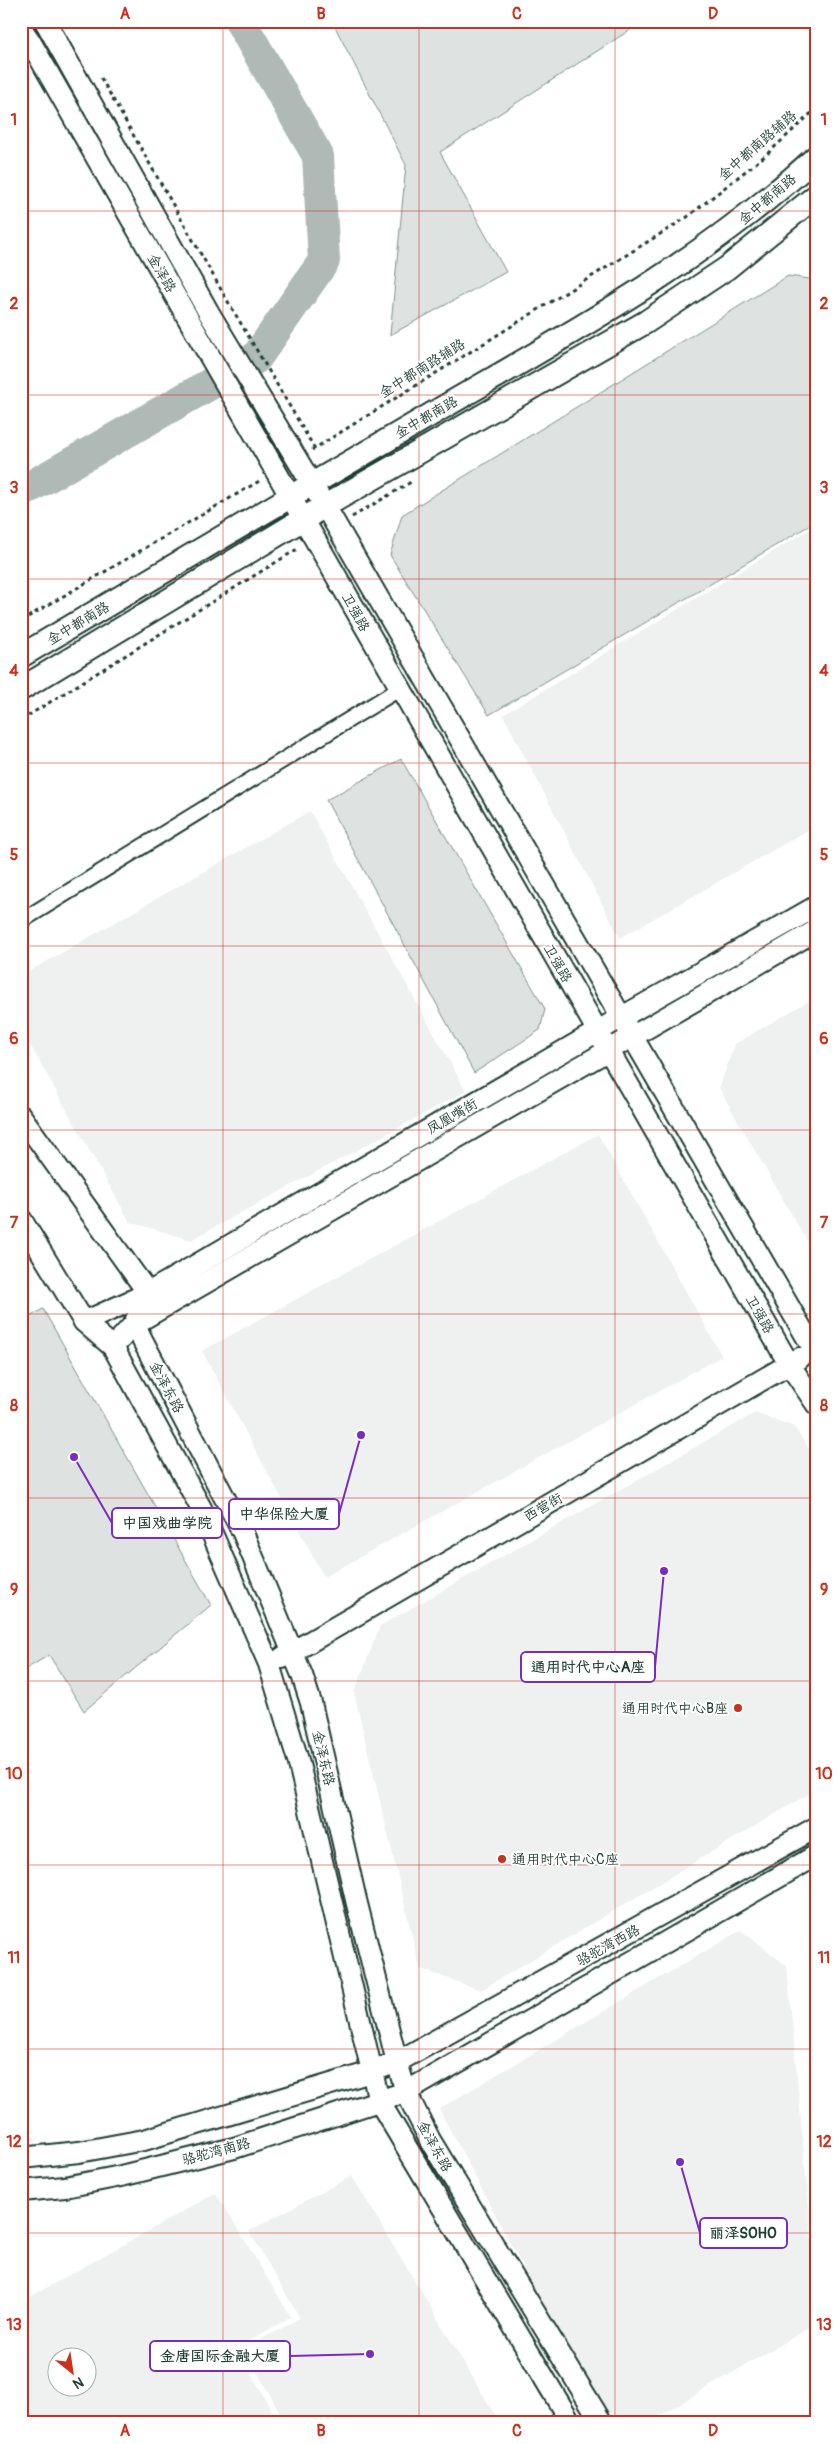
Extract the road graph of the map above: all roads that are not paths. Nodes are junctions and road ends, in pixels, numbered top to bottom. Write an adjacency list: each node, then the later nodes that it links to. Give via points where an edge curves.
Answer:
1 (44, 21): 5 (street, 金泽路, via 210,313)
2 (21, 28): 6 (street, 金泽路)
3 (817, 156): 5 (main road, 金中都南路, via 716,240 645,289)
4 (817, 196): 7 (main road, 金中都南路, via 727,268 646,322)
5 (312, 483): 6 (main road, 金中都南路); 7 (street, 金泽路)
6 (291, 495): 8 (street, 金泽路); 9 (main road, 金中都南路)
7 (325, 506): 8 (main road, 金中都南路); 15 (street, 卫强路)
8 (304, 518): 10 (main road, 金中都南路); 11 (street, 卫强路)
9 (21, 656)
10 (21, 689)
11 (399, 689): 13 (street); 16 (street, 卫强路)
12 (817, 906): 15 (street, 凤凰嘴街)
13 (21, 921)
14 (817, 930): 17 (street, 凤凰嘴街)
15 (622, 1017): 16 (street, 凤凰嘴街); 17 (street, 卫强路)
16 (597, 1031): 18 (street, 卫强路); 21 (street, 凤凰嘴街)
17 (632, 1035): 18 (street, 凤凰嘴街); 25 (street, 卫强路)
18 (608, 1049): 23 (street, 凤凰嘴街); 26 (street, 卫强路)
19 (21, 1116): 21 (street)
20 (21, 1219): 22 (street, 金泽东路)
21 (148, 1293): 22 (street, 凤凰嘴街); 23 (street)
22 (84, 1322): 24 (street, 金泽东路)
23 (134, 1324): 24 (street, 凤凰嘴街); 28 (street, 金泽东路, via 243,1533)
24 (113, 1347): 29 (street, 金泽东路, via 201,1508)
25 (816, 1351): 26 (street, 西营街)
26 (789, 1364): 27 (street, 卫强路); 28 (street, 西营街)
27 (817, 1405)
28 (293, 1652): 29 (street, 西营街); 32 (street, 金泽东路, via 311,1703)
29 (269, 1664): 33 (street, 金泽东路, via 298,1760)
30 (817, 1827): 32 (street, 骆驼湾西路)
31 (817, 1855): 34 (street, 骆驼湾西路)
32 (397, 2062): 33 (street); 34 (street, 金泽东路)
33 (371, 2072): 35 (street, 金泽东路); 36 (street, via 144,2140)
34 (406, 2092): 35 (street, 骆驼湾南路); 39 (street, 金泽东路, via 430,2140)
35 (379, 2101): 37 (street, 骆驼湾南路, via 234,2148 130,2174 64,2187); 38 (street, 金泽东路)
36 (21, 2158)
37 (21, 2191)
38 (571, 2423)
39 (602, 2423)

